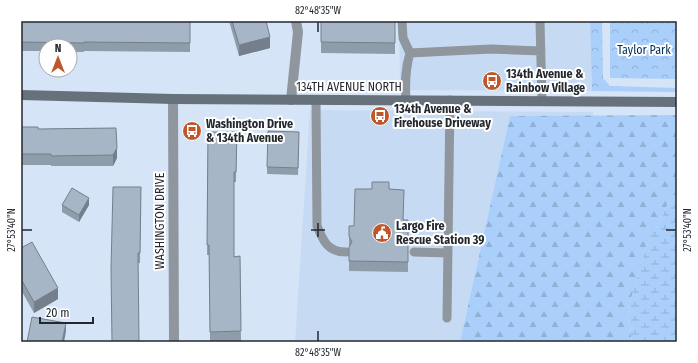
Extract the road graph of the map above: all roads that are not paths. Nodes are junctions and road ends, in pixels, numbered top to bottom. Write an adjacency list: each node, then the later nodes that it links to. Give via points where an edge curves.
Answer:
1 (296, 21): 8 (street, via 298,32)
2 (402, 21): 5 (lane, via 403,38)
3 (540, 21): 4 (lane)
4 (541, 51): 5 (lane, via 491,49); 12 (lane)
5 (410, 53): 10 (lane, via 405,80)
6 (21, 95): 7 (street, 134TH AVENUE NORTH)
7 (173, 99): 8 (street, 134TH AVENUE NORTH); 18 (street, WASHINGTON DRIVE)
8 (292, 100): 9 (street, 134TH AVENUE NORTH)
9 (316, 100): 10 (street, 134TH AVENUE NORTH); 14 (lane, via 317,226 330,248)
10 (406, 100): 11 (street, 134TH AVENUE NORTH)
11 (450, 100): 12 (street, 134TH AVENUE NORTH); 16 (lane)
12 (542, 101): 13 (street, 134TH AVENUE NORTH)
13 (677, 102)
14 (346, 252)
15 (414, 252): 16 (lane)
16 (448, 253): 17 (lane)
17 (447, 318)
18 (174, 342)

